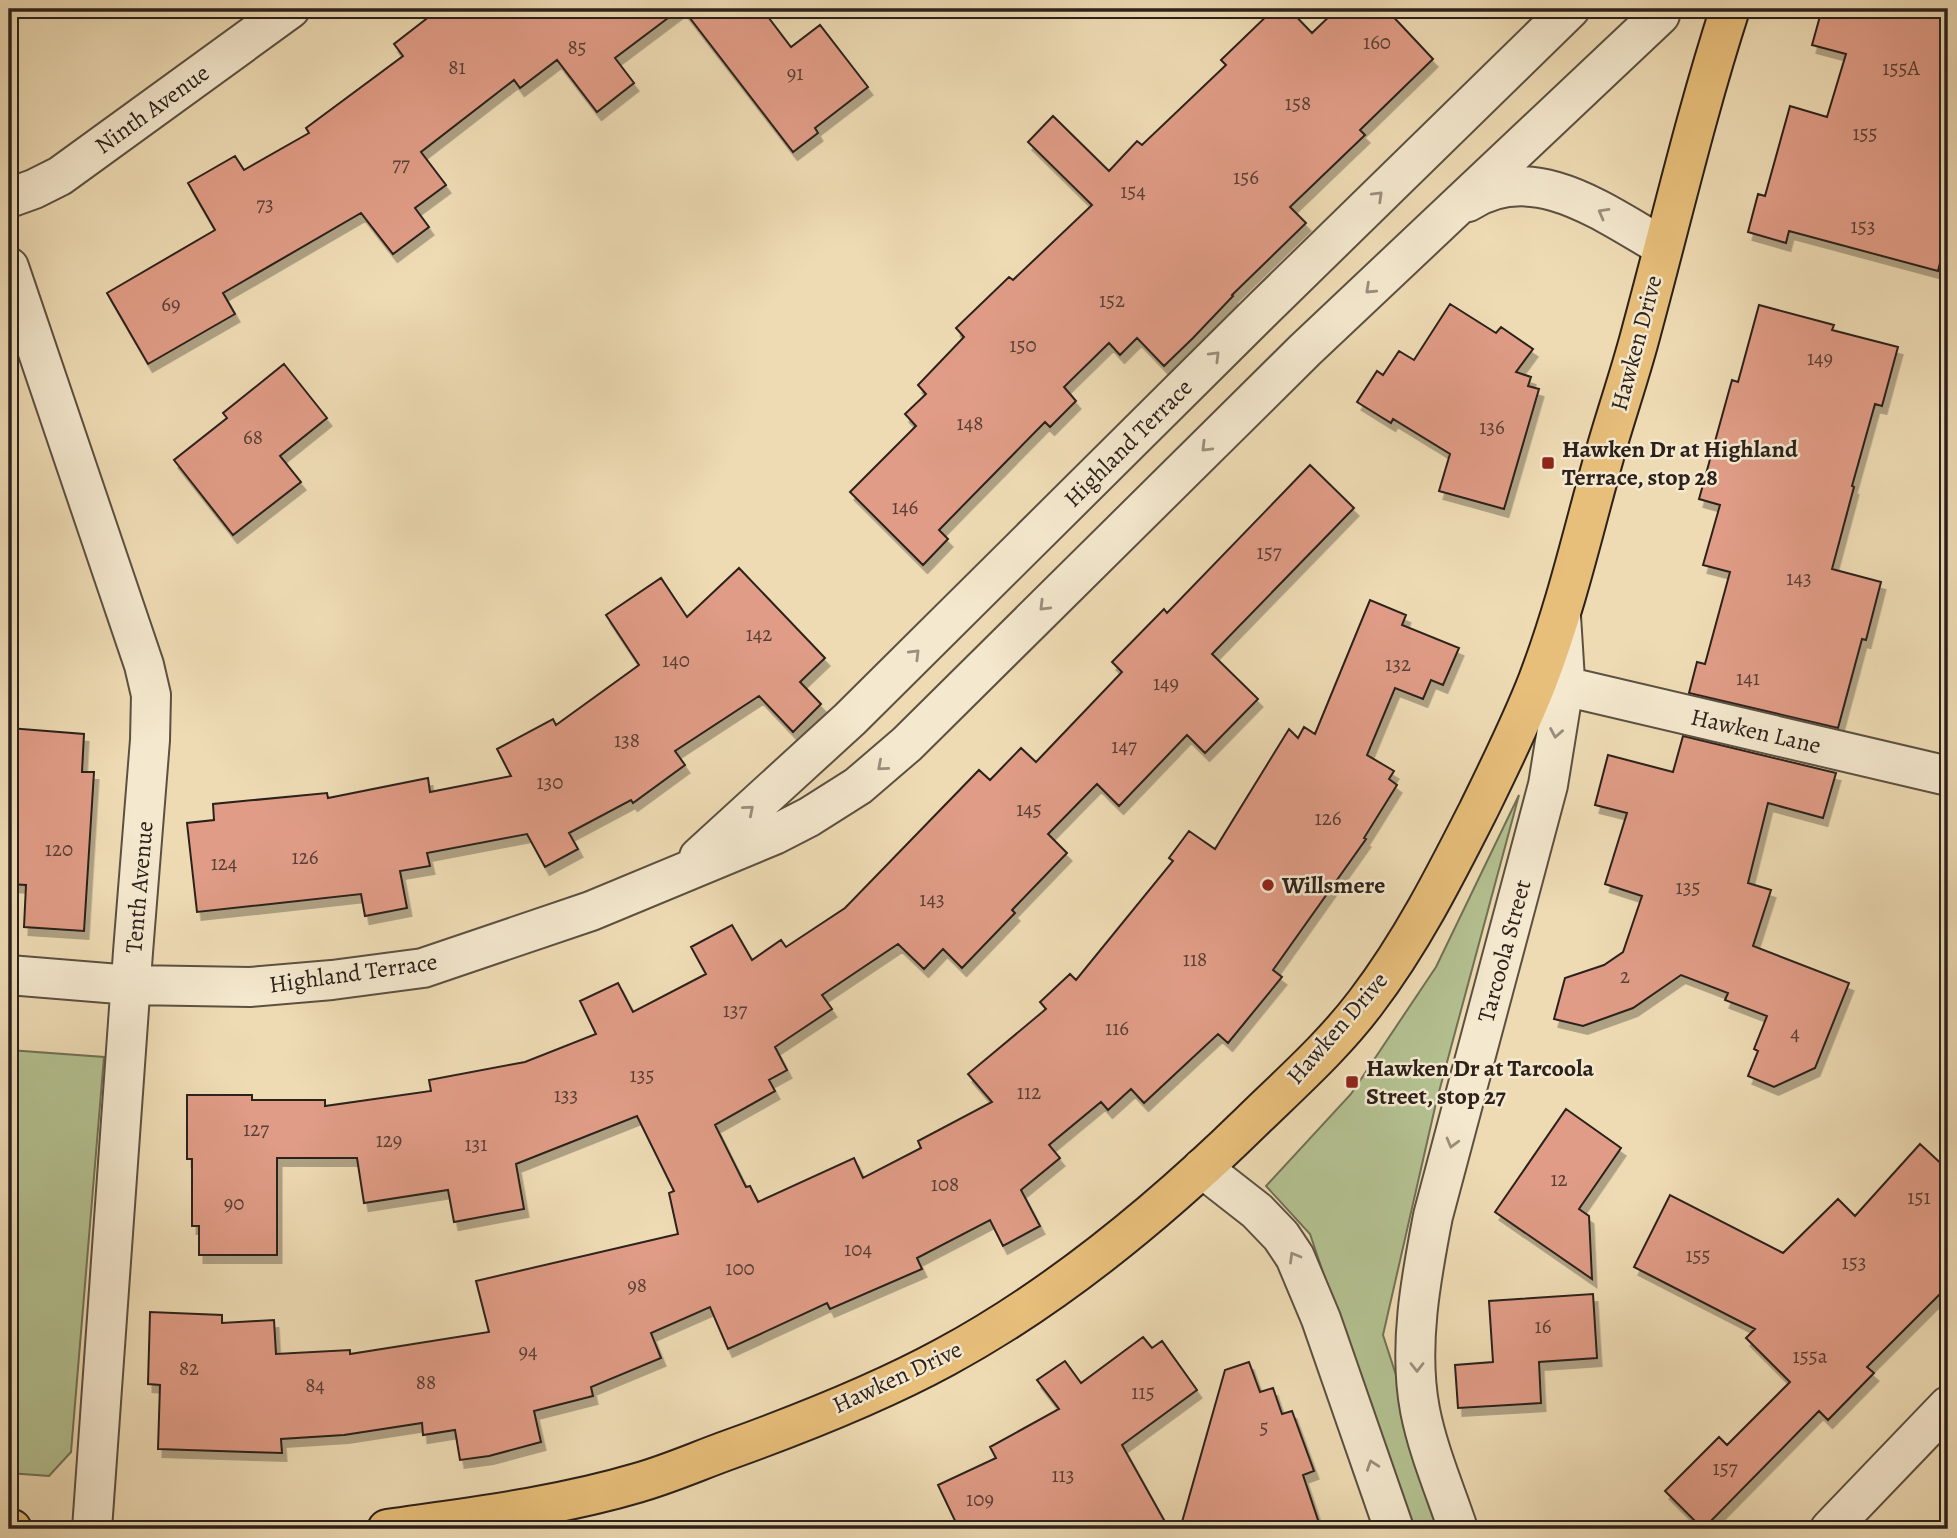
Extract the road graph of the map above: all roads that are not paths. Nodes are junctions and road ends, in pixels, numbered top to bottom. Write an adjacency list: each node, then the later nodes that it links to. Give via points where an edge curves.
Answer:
1 (290, 9): 5 (street, Ninth Avenue, via 60,176)
2 (1570, 9): 12 (street, Highland Terrace, one-way to 2, via 850,719)
3 (1730, 9): 7 (main road, Hawken Drive)
4 (1660, 15): 6 (street, Highland Terrace)
5 (9, 198)
6 (1437, 225): 7 (street, Highland Terrace, one-way to 6, via 1590,206 1542,187 1486,193); 12 (street, Highland Terrace, one-way to 12, via 877,771 774,835)
7 (1662, 246): 9 (main road, Hawken Drive)
8 (9, 267): 14 (street, Tenth Avenue, via 151,695)
9 (1560, 616): 10 (street, Tarcoola Street); 15 (main road, Hawken Drive, via 1539,678 1499,768 1443,880 1391,966 1333,1041)
10 (1564, 686): 11 (street, Hawken Lane); 20 (street, Tarcoola Street, one-way to 20, via 1548,785 1433,1216 1422,1281 1417,1393)
11 (1948, 776)
12 (682, 874): 14 (street, Highland Terrace, via 591,911 423,968 286,985)
13 (9, 975): 14 (street, Highland Terrace)
14 (131, 985): 17 (street, Tenth Avenue)
15 (1202, 1168): 18 (main road, Hawken Drive, via 1048,1294 910,1375 784,1430 637,1483 512,1511); 19 (street, one-way to 15, via 1295,1257 1265,1218)
16 (1948, 1406): 21 (street)
17 (92, 1529)
18 (387, 1529)
19 (1394, 1529)
20 (1458, 1529)
21 (1830, 1529)

